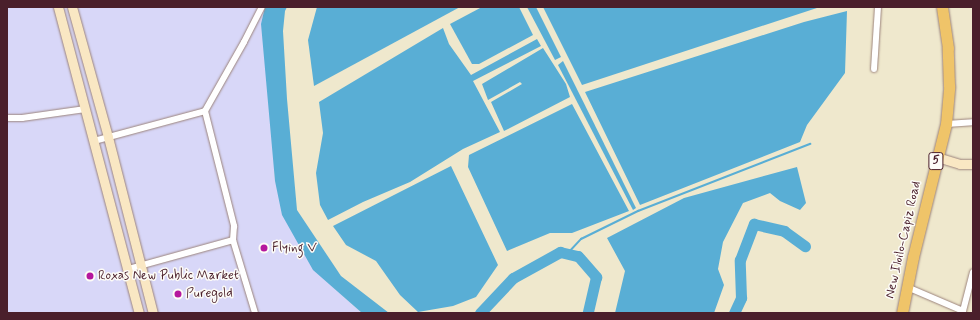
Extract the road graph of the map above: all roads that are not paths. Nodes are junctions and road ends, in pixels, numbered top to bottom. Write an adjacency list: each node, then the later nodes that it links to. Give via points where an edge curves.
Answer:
1 (58, 7): 7 (street)
2 (72, 7): 12 (street)
3 (262, 7): 8 (street)
4 (878, 7): 6 (street)
5 (942, 7): 11 (highway, New Iloilo-Capiz Road / 5, via 948,48)
6 (874, 69)
7 (85, 109): 9 (street); 13 (street)
8 (205, 111): 12 (street); 16 (street, via 234,226)
9 (7, 118)
10 (973, 122): 11 (street)
11 (946, 124): 14 (highway, New Iloilo-Capiz Road / 5)
12 (108, 137): 13 (street); 17 (street)
13 (94, 141): 18 (street)
14 (937, 157): 15 (street, via 960,164); 20 (highway, New Iloilo-Capiz Road / 5)
15 (973, 164)
16 (233, 240): 17 (street); 24 (street)
17 (141, 265): 18 (street); 23 (street)
18 (128, 269): 22 (street)
19 (973, 272): 20 (street, via 963,311)
20 (907, 287): 21 (highway, New Iloilo-Capiz Road / 5)
21 (905, 312)
22 (139, 313)
23 (152, 313)
24 (255, 313)

